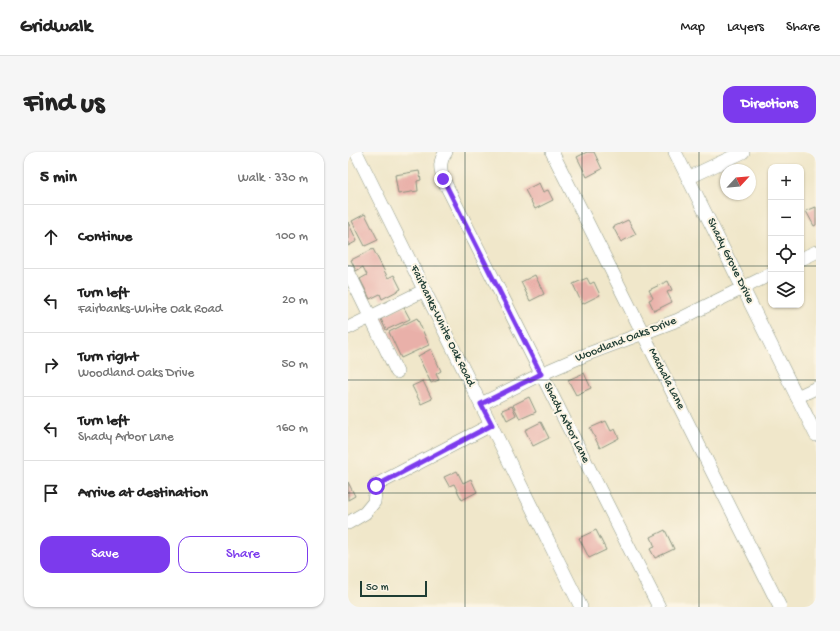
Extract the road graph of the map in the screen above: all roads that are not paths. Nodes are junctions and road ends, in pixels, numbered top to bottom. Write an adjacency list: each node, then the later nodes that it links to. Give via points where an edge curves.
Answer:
1 (356, 152): 12 (street, Fairbanks-White Oak Road)
2 (446, 152): 17 (street, Shady Arbor Lane, via 440,163 443,179)
3 (552, 152): 15 (street, Machala Lane)
4 (675, 152): 6 (street, Shady Grove Drive)
5 (743, 152): 6 (street)
6 (688, 178): 11 (street, Shady Grove Drive)
7 (816, 252): 8 (street)
8 (804, 258)
9 (348, 271): 13 (street)
10 (768, 276): 11 (street, Woodland Oaks Drive)
11 (743, 288): 15 (street, Woodland Oaks Drive, via 678,320); 19 (street, Shady Grove Drive)
12 (425, 290): 13 (street); 20 (street, Fairbanks-White Oak Road)
13 (370, 317): 14 (street); 16 (street)
14 (348, 328)
15 (643, 333): 17 (street, Woodland Oaks Drive); 26 (street, Machala Lane)
16 (397, 372)
17 (541, 374): 20 (street, Woodland Oaks Drive); 25 (street, Shady Arbor Lane)
18 (816, 388): 19 (street)
19 (797, 397): 22 (street, Shady Grove Drive)
20 (481, 404): 21 (street, Fairbanks-White Oak Road)
21 (492, 425): 23 (street, via 376,486 374,502 365,513); 24 (street, Fairbanks-White Oak Road)
22 (816, 435)
23 (348, 523)
24 (581, 607)
25 (659, 607)
26 (780, 607)

